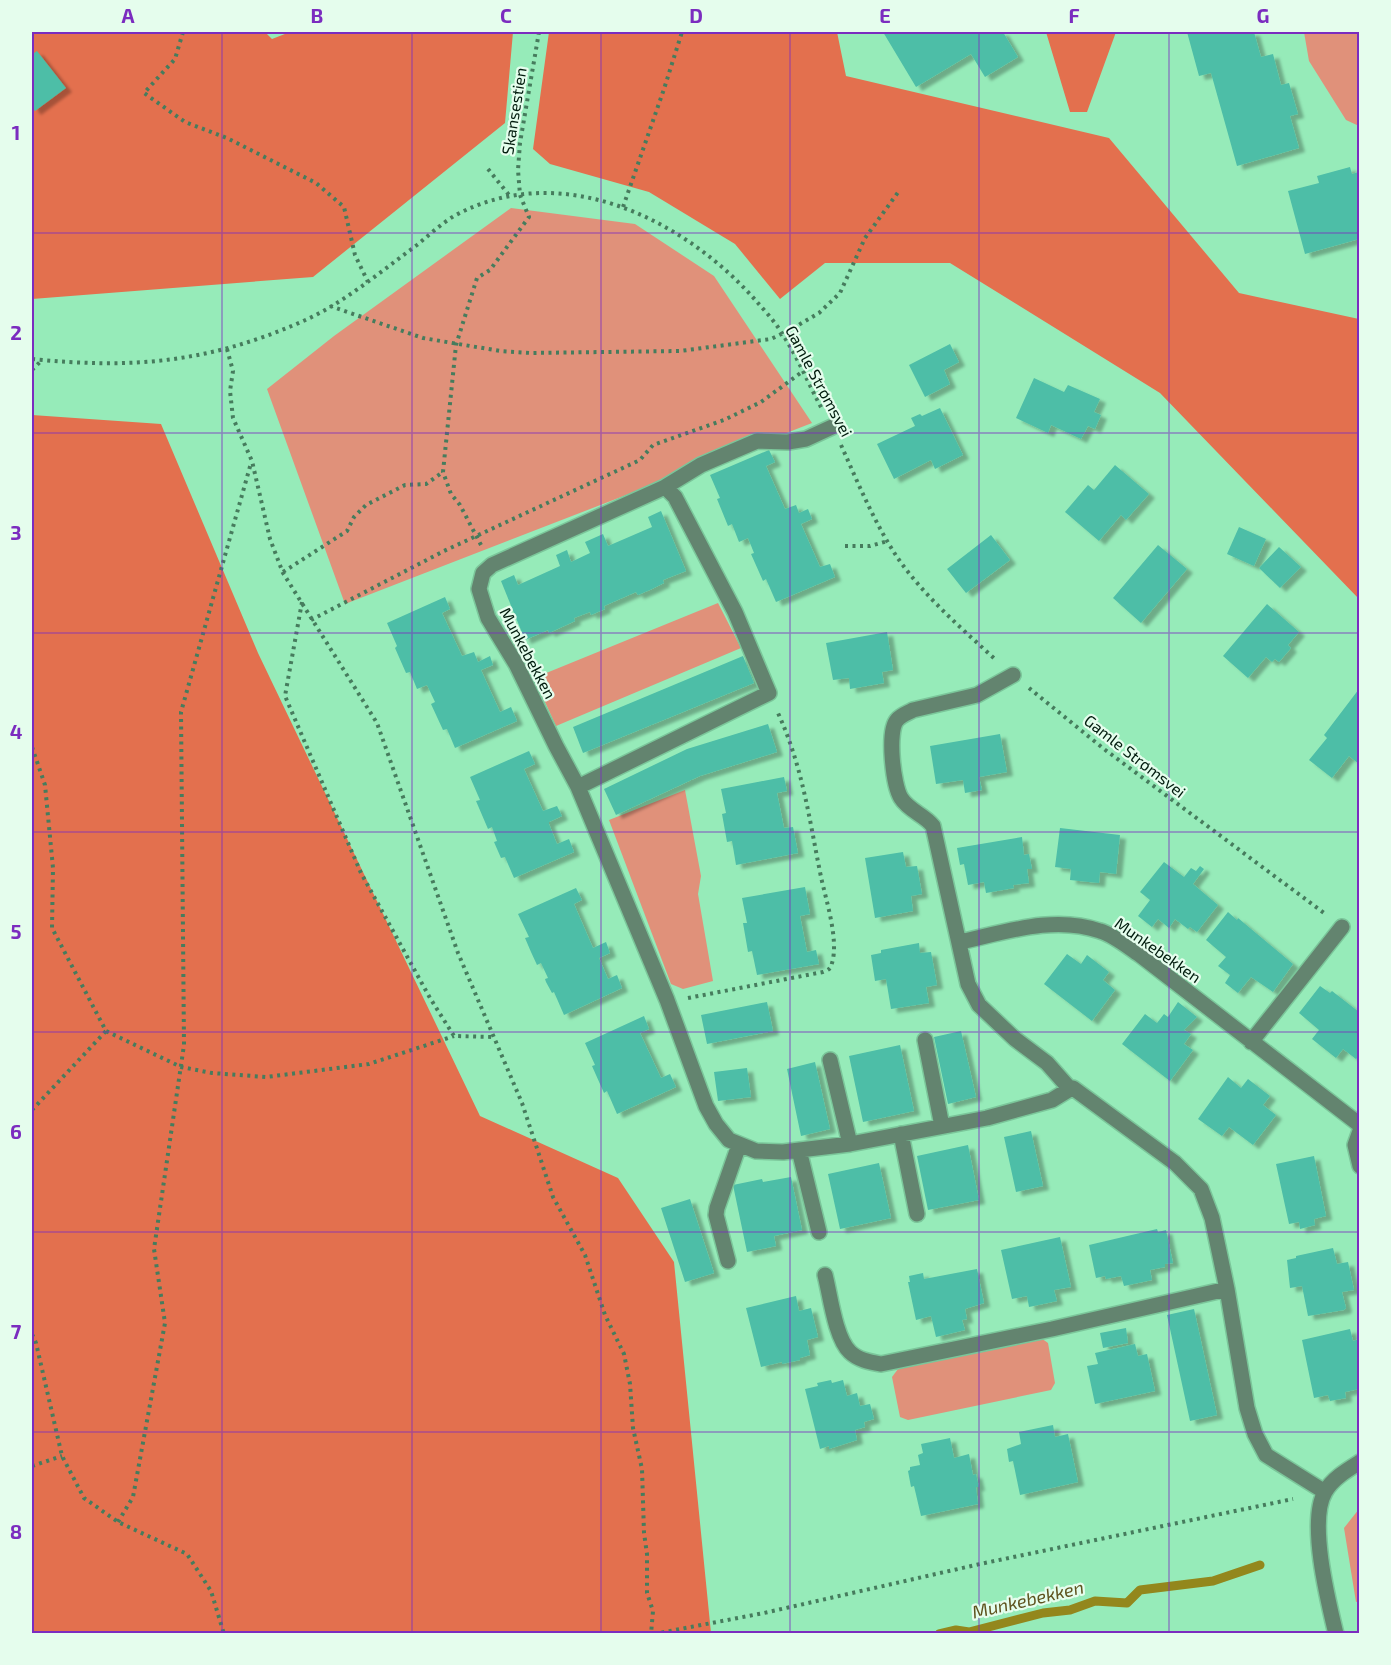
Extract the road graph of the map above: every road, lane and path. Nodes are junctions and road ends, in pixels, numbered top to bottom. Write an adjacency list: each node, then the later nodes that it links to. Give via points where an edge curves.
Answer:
1 (183, 32): 9 (path, via 175,59 144,93 185,122 227,138 316,183 344,207 355,255)
2 (539, 32): 6 (path, Skansestien, via 520,143)
3 (682, 32): 8 (path)
4 (489, 169): 7 (path)
5 (899, 191): 11 (path, via 866,238 840,293 819,313)
6 (520, 195): 7 (path, Gamle Strømsvei); 8 (path, Gamle Strømsvei, via 557,193); 12 (path, Skansestien, via 529,217 490,270 477,278)
7 (510, 196): 9 (path, Gamle Strømsvei, via 453,217)
8 (623, 207): 11 (path, Gamle Strømsvei, via 674,231 714,259 742,284)
9 (368, 282): 10 (path, Gamle Strømsvei)
10 (330, 306): 12 (path, via 423,338); 13 (path, Gamle Strømsvei, via 303,321)
11 (783, 334): 12 (path, via 680,351 531,353); 17 (path, Gamle Strømsvei)
12 (456, 345): 20 (path)
13 (227, 349): 15 (path, Gamle Strømsvei, via 154,362); 19 (path, via 233,371 233,418)
14 (32, 359): 15 (path, Gamle Strømsvei)
15 (42, 360): 16 (path)
16 (32, 370)
17 (802, 372): 18 (path, Gamle Strømsvei); 22 (path, via 760,402 724,420 653,445 640,460)
18 (832, 428): 21 (street, via 806,439 757,441 701,465); 23 (path, Gamle Strømsvei)
19 (252, 461): 26 (path, via 270,539); 42 (path, via 181,712)
20 (443, 472): 22 (path); 26 (path, via 426,484 405,484 366,505 347,531)
21 (664, 487): 25 (street); 30 (street, via 675,498 735,612)
22 (476, 536): 25 (path); 28 (path)
23 (888, 541): 24 (path); 29 (path, Gamle Strømsvei, via 928,594)
24 (844, 546)
25 (492, 565): 32 (street, Munkebekken, via 483,573 479,589 488,618 516,664)
26 (283, 573): 27 (path)
27 (302, 602): 28 (path); 37 (path, via 285,696 361,873)
28 (311, 620): 38 (path, via 376,723 458,953)
29 (1013, 675): 33 (path, Gamle Strømsvei, via 1104,749); 34 (street, via 977,695 913,710 897,720 891,736 901,798 933,826)
30 (769, 693): 32 (street); 35 (path, via 791,741 805,793 829,916 832,963 823,972)
31 (32, 747): 36 (path, via 45,785 53,868 52,928)
32 (578, 787): 35 (street, Munkebekken)
33 (1342, 927): 40 (street)
34 (960, 942): 40 (street, Munkebekken, via 1065,923 1102,931 1140,955); 43 (street, via 968,984 980,1005 1047,1063)
35 (667, 1000): 50 (street, Munkebekken, via 706,1106 716,1125)
36 (106, 1031): 42 (path); 44 (path)
37 (454, 1036): 38 (path); 42 (path, via 369,1064 266,1077)
38 (493, 1037): 65 (path, via 522,1103 553,1197 585,1255 605,1315 624,1354 642,1469 647,1593 653,1611)
39 (925, 1040): 46 (street)
40 (1251, 1042): 45 (street, Munkebekken)
41 (830, 1060): 49 (street)
42 (181, 1067): 63 (path, via 154,1249 165,1323 133,1497)
43 (1070, 1089): 46 (street, Munkebekken, via 1052,1100); 57 (street, via 1175,1163 1201,1189 1212,1218)
44 (32, 1110)
45 (1359, 1125)
46 (942, 1126): 48 (street, Munkebekken)
47 (1359, 1131): 52 (street, via 1355,1145)
48 (901, 1134): 49 (street, Munkebekken); 53 (street)
49 (849, 1144): 51 (street, Munkebekken)
50 (739, 1145): 51 (street, Munkebekken, via 756,1151); 55 (street, via 716,1215)
51 (799, 1150): 54 (street)
52 (1359, 1166)
53 (917, 1214)
54 (819, 1232)
55 (728, 1261)
56 (825, 1275): 57 (street, via 841,1338 849,1352 881,1364)
57 (1227, 1289): 62 (street, via 1255,1434 1266,1455)
58 (32, 1334): 59 (path)
59 (62, 1456): 61 (path); 63 (path, via 84,1498)
60 (1359, 1462): 62 (street)
61 (32, 1466)
62 (1324, 1492): 65 (path); 66 (street, via 1318,1527)
63 (118, 1522): 64 (path, via 186,1554 211,1591)
64 (224, 1634)
65 (653, 1634)
66 (1336, 1634)

